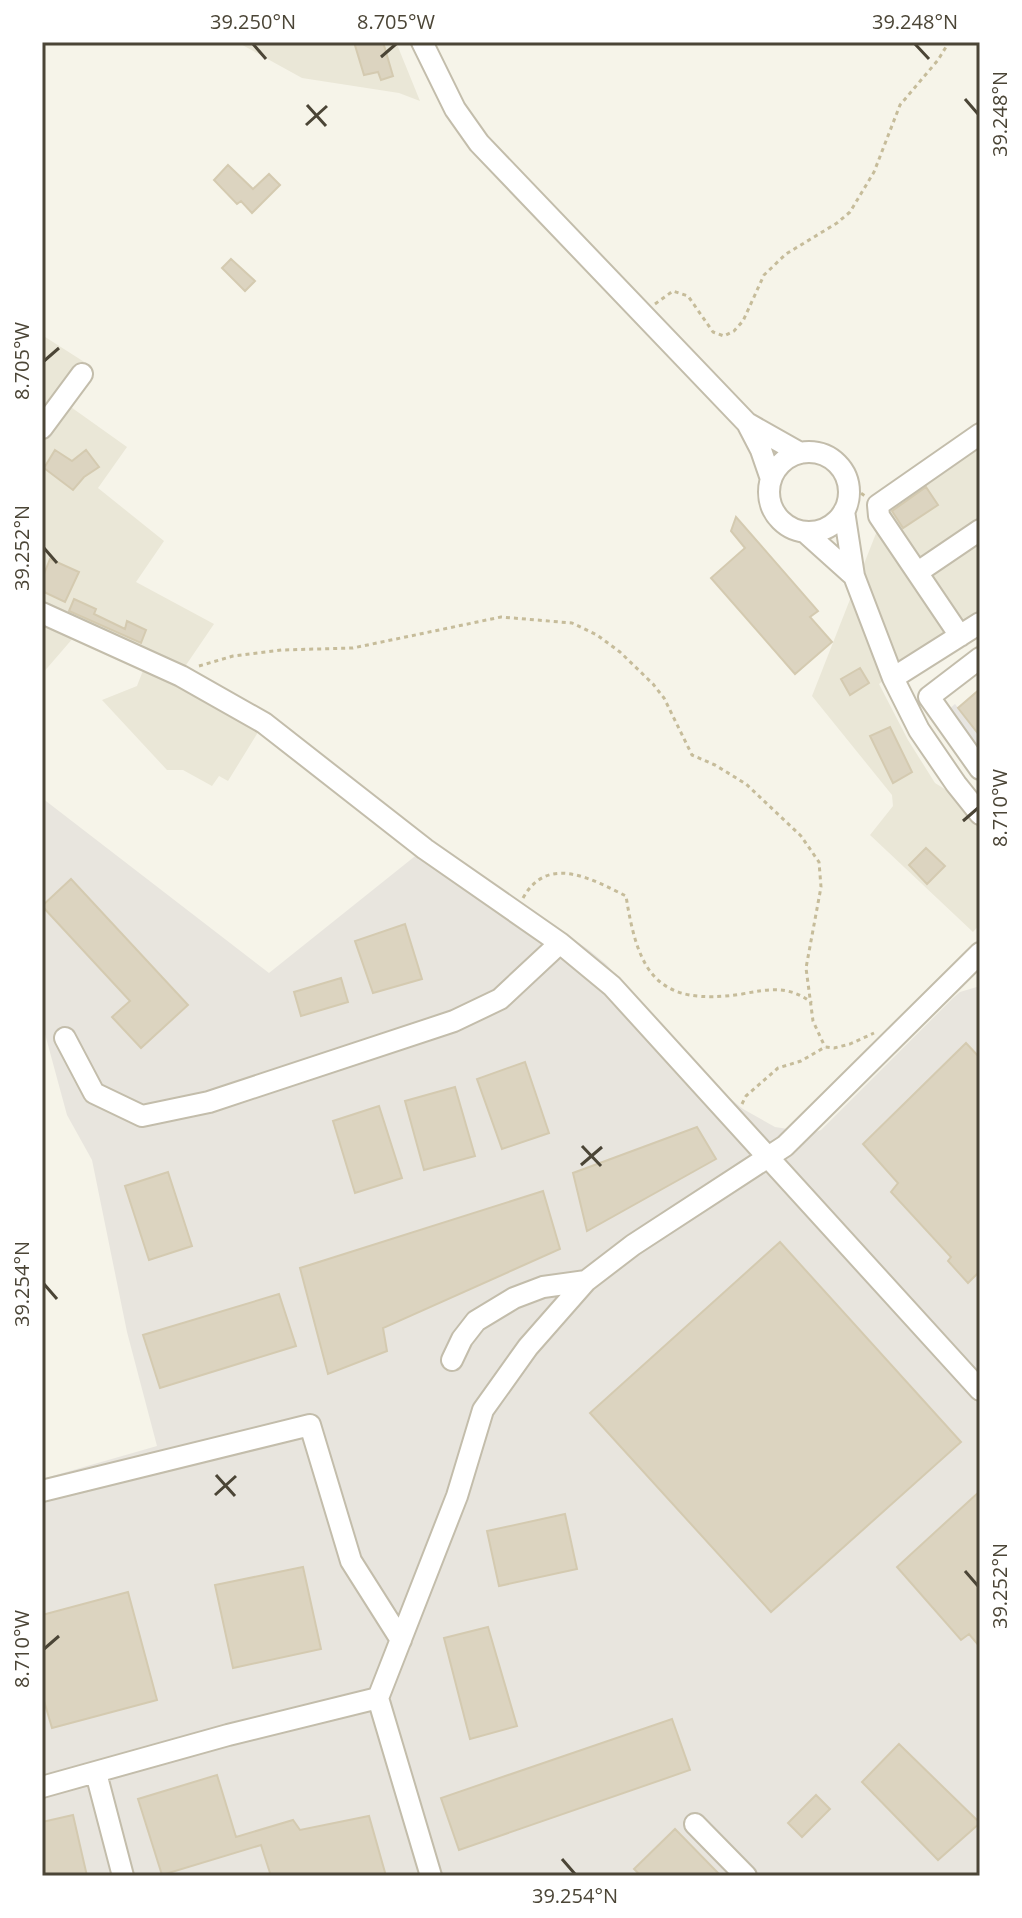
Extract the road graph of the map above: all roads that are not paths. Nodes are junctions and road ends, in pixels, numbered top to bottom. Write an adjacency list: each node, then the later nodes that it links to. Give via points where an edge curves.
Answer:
1 (422, 42): 3 (street, via 455,109 479,143)
2 (82, 374): 4 (street)
3 (747, 423): 6 (street); 7 (street)
4 (42, 428)
5 (980, 434): 11 (street, via 878,505 879,516)
6 (800, 453): 7 (street, via 788,458); 8 (street, via 816,453 841,469 848,484)
7 (771, 479): 10 (street, via 769,493 779,519)
8 (844, 511): 10 (street, via 832,525); 12 (street)
9 (980, 530): 11 (street)
10 (805, 532): 12 (street)
11 (918, 572): 15 (street)
12 (854, 576): 17 (street)
13 (42, 613): 20 (street, via 176,674 264,723 413,839)
14 (980, 623): 15 (street)
15 (960, 636): 17 (street)
16 (980, 658): 18 (street, via 929,697)
17 (893, 678): 19 (street, via 919,730)
18 (980, 769)
19 (980, 814)
20 (560, 943): 22 (street, via 500,999 454,1021 209,1102 142,1116 94,1093); 23 (street, via 612,986)
21 (980, 953): 23 (street)
22 (65, 1038)
23 (770, 1159): 24 (street, via 633,1245); 26 (street)
24 (586, 1281): 25 (street, via 543,1287 514,1298 476,1321); 28 (street, via 528,1347 483,1410 457,1496)
25 (452, 1360)
26 (980, 1390)
27 (42, 1491): 28 (street, via 310,1425 351,1561)
28 (401, 1640): 29 (street)
29 (378, 1698): 30 (street); 34 (street)
30 (96, 1773): 31 (street); 33 (street)
31 (42, 1787)
32 (695, 1824): 35 (street)
33 (123, 1876)
34 (431, 1876)
35 (746, 1876)

